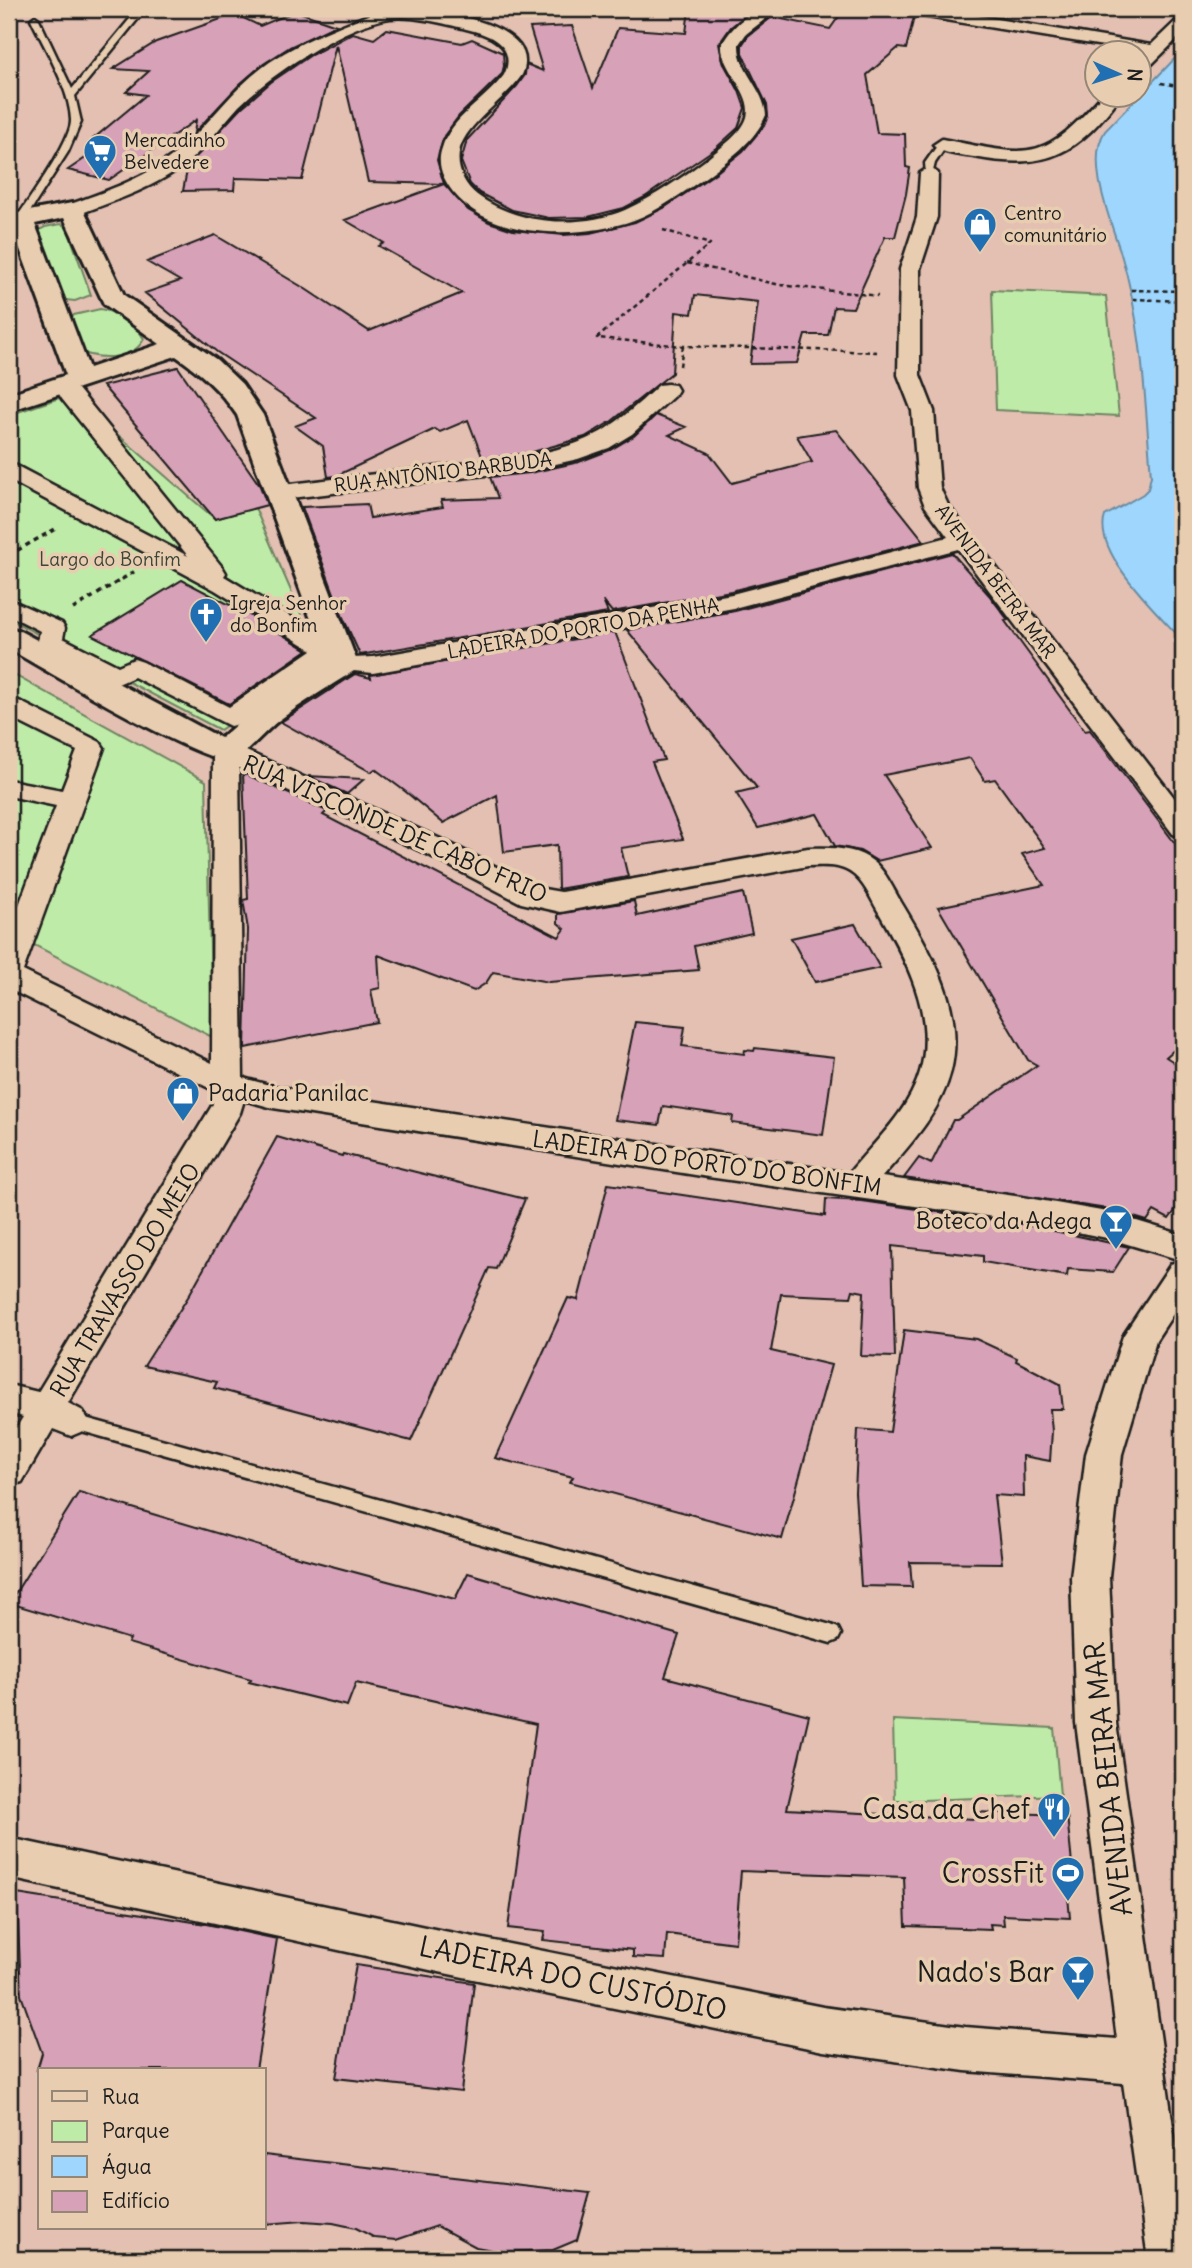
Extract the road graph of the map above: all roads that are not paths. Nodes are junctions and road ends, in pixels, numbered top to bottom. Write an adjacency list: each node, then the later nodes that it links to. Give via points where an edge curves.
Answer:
1 (142, 9): 8 (lane)
2 (770, 9): 4 (street, via 734,36 729,47 731,60 756,102 757,116 750,132 660,199 621,218 578,226 522,223 495,215 456,185 449,166 450,149 514,74 518,61 514,47 473,24)
3 (909, 9): 7 (street)
4 (397, 11): 12 (street, via 334,33 292,55 240,96 181,158 120,193)
5 (35, 19): 8 (lane)
6 (1183, 24): 7 (street)
7 (1155, 51)
8 (71, 96): 13 (lane, via 76,122 63,152)
9 (1100, 108): 10 (street, via 1068,141 1044,154 1005,155)
10 (942, 145): 11 (lane)
11 (929, 173): 21 (street, AVENIDA BEIRA MAR, via 927,217 910,268 911,382 926,426 929,488)
12 (72, 210): 13 (street); 14 (street)
13 (15, 219): 14 (street)
14 (83, 307): 15 (street); 16 (street)
15 (180, 346): 16 (street); 20 (street, via 233,390 250,415)
16 (75, 386): 18 (street); 22 (street)
17 (667, 390): 20 (street, RUA ANTÔNIO BARBUDA, via 624,429 570,454 529,463)
18 (9, 403)
19 (9, 471): 22 (street)
20 (282, 492): 25 (street)
21 (964, 540): 25 (street, LADEIRA DO PORTO DA PENHA, via 722,603 373,665); 30 (street, AVENIDA BEIRA MAR)
22 (224, 585): 23 (street, via 329,650 230,718 134,667 118,677 50,641 53,628)
23 (9, 606)
24 (9, 637): 27 (street)
25 (343, 664): 27 (street, via 265,715)
26 (10, 707): 29 (street, via 91,748)
27 (226, 752): 33 (street, RUA TRAVASSO DO MEIO); 34 (street, RUA VISCONDE DE CABO FRIO, via 546,901 576,900 808,857 846,857 862,864 927,975 938,1009 941,1046 937,1076 922,1105)
28 (9, 788): 29 (street)
29 (72, 801): 31 (street)
30 (1183, 828)
31 (9, 970)
32 (9, 977): 33 (street, LADEIRA DO PORTO DO BONFIM)
33 (229, 1085): 34 (street, LADEIRA DO PORTO DO BONFIM, via 273,1097); 38 (street, RUA TRAVASSO DO MEIO, via 226,1114)
34 (856, 1186): 35 (street, LADEIRA DO PORTO DO BONFIM, via 1107,1225)
35 (1183, 1248)
36 (1183, 1273): 42 (street, AVENIDA BEIRA MAR, via 1140,1336 1132,1362 1104,1454 1090,1577 1096,1723)
37 (9, 1399): 38 (street)
38 (59, 1415): 39 (street, RUA TRAVASSO DO MEIO); 40 (lane)
39 (9, 1471)
40 (831, 1634)
41 (9, 1858): 42 (street, LADEIRA DO CUSTÓDIO, via 823,2029 965,2049)
42 (1143, 2063): 43 (street, AVENIDA BEIRA MAR)
43 (1171, 2259)

